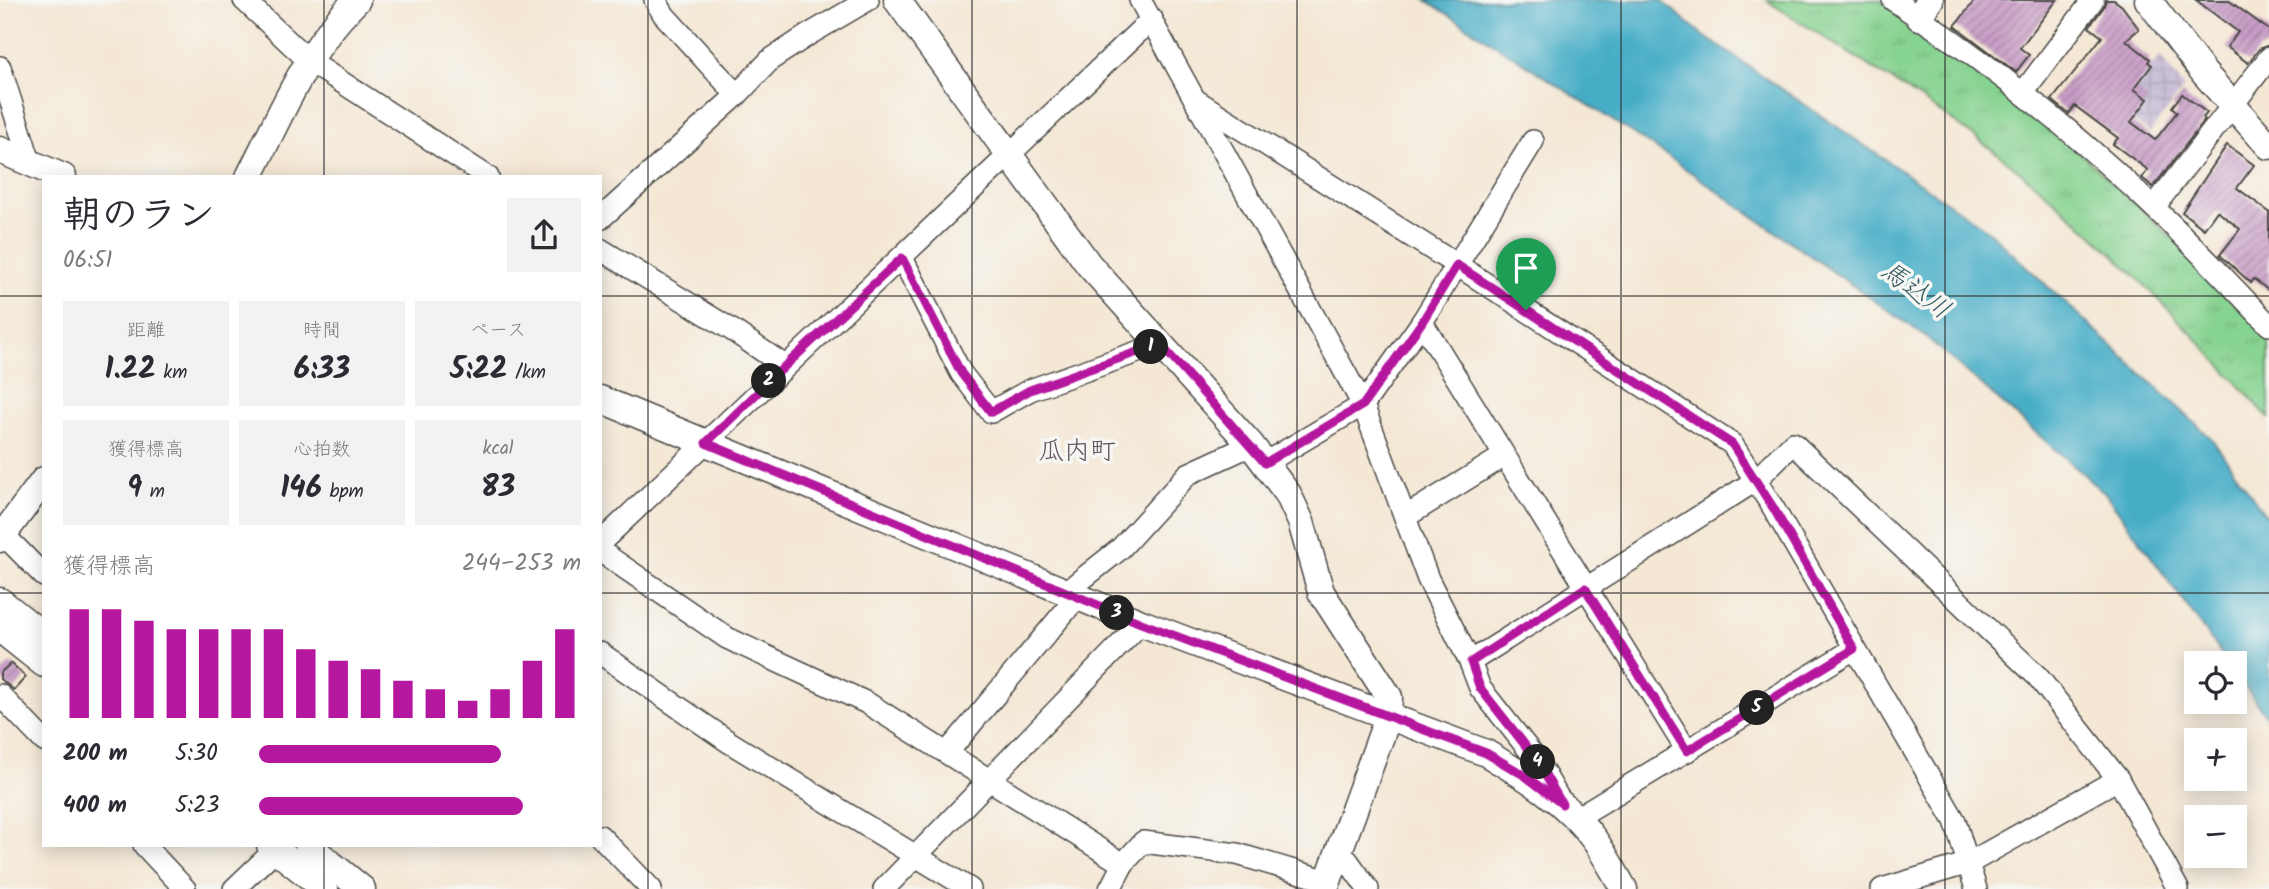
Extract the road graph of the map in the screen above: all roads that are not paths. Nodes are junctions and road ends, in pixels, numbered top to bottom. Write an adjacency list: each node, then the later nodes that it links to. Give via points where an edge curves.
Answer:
1 (244, 0): 13 (street)
2 (357, 0): 13 (street)
3 (655, 0): 16 (street)
4 (868, 0): 16 (street, via 770,61)
5 (897, 0): 22 (street)
6 (1140, 0): 11 (street)
7 (1894, 0): 10 (street)
8 (2093, 0): 15 (street)
9 (2148, 0): 18 (street)
10 (1924, 8): 15 (street)
11 (1152, 19): 17 (street); 22 (street)
12 (2269, 58): 18 (street)
13 (309, 61): 25 (street); 26 (street)
14 (0, 67): 23 (street)
15 (2023, 93): 27 (street)
16 (737, 94): 28 (street)
17 (1197, 101): 31 (street); 37 (street)
18 (2232, 106): 20 (street); 27 (street)
19 (1533, 141): 31 (street)
20 (2269, 146)
21 (0, 150): 23 (street)
22 (1010, 153): 30 (street); 34 (street, via 1089,265)
23 (30, 162): 24 (street)
24 (59, 175)
25 (250, 175)
26 (485, 175)
27 (2154, 207): 33 (street)
28 (602, 217)
29 (602, 250): 35 (street)
30 (902, 258): 34 (street, via 961,373 991,412 1030,390); 35 (street)
31 (1457, 265): 32 (street); 41 (street, via 1732,444)
32 (1422, 322): 37 (street); 40 (street)
33 (2269, 325)
34 (1160, 344): 39 (street)
35 (785, 366): 38 (street)
36 (602, 400): 38 (street)
37 (1363, 405): 39 (street); 43 (street)
38 (706, 443): 45 (street); 49 (street)
39 (1258, 454): 49 (street, via 1188,474); 59 (street, via 1288,494 1301,522 1321,592 1389,697)
40 (1504, 456): 43 (street); 48 (street)
41 (1755, 481): 48 (street); 54 (street); 63 (street, via 1793,443 2038,677)
42 (42, 483): 44 (street)
43 (1405, 517): 57 (street, via 1428,579)
44 (1, 535): 47 (street)
45 (602, 541)
46 (602, 552): 62 (street, via 727,638 867,703)
47 (42, 574)
48 (1585, 588): 57 (street); 61 (street)
49 (1072, 594): 51 (street); 62 (street)
50 (0, 601): 53 (street)
51 (1141, 623): 59 (street); 64 (street)
52 (0, 629): 56 (street)
53 (42, 634)
54 (1854, 649): 61 (street); 71 (street, via 1955,821)
55 (602, 654): 70 (street, via 729,742)
56 (42, 662)
57 (1471, 662): 65 (street, via 1480,688 1536,759)
58 (0, 695): 60 (street)
59 (1388, 716): 65 (street, via 1486,753 1524,775); 73 (street)
60 (42, 739)
61 (1687, 751): 65 (street)
62 (947, 753): 64 (street)
63 (2118, 779): 71 (street); 86 (street)
64 (990, 780): 70 (street); 72 (street)
65 (1569, 811): 83 (street, via 1595,841)
66 (602, 838): 78 (street)
67 (146, 847): 74 (street)
68 (275, 847): 75 (street); 76 (street)
69 (310, 847): 77 (street)
70 (917, 857): 79 (street); 80 (street)
71 (1969, 863): 84 (street); 85 (street)
72 (1123, 864): 73 (street, via 1143,842 1237,854); 81 (street)
73 (1329, 876): 82 (street, via 1348,862)
74 (185, 889)
75 (234, 889)
76 (325, 889)
77 (362, 889)
78 (651, 889)
79 (884, 889)
80 (970, 889)
81 (1110, 889)
82 (1368, 889)
83 (1624, 889)
84 (1882, 889)
85 (1976, 889)
86 (2178, 889)

